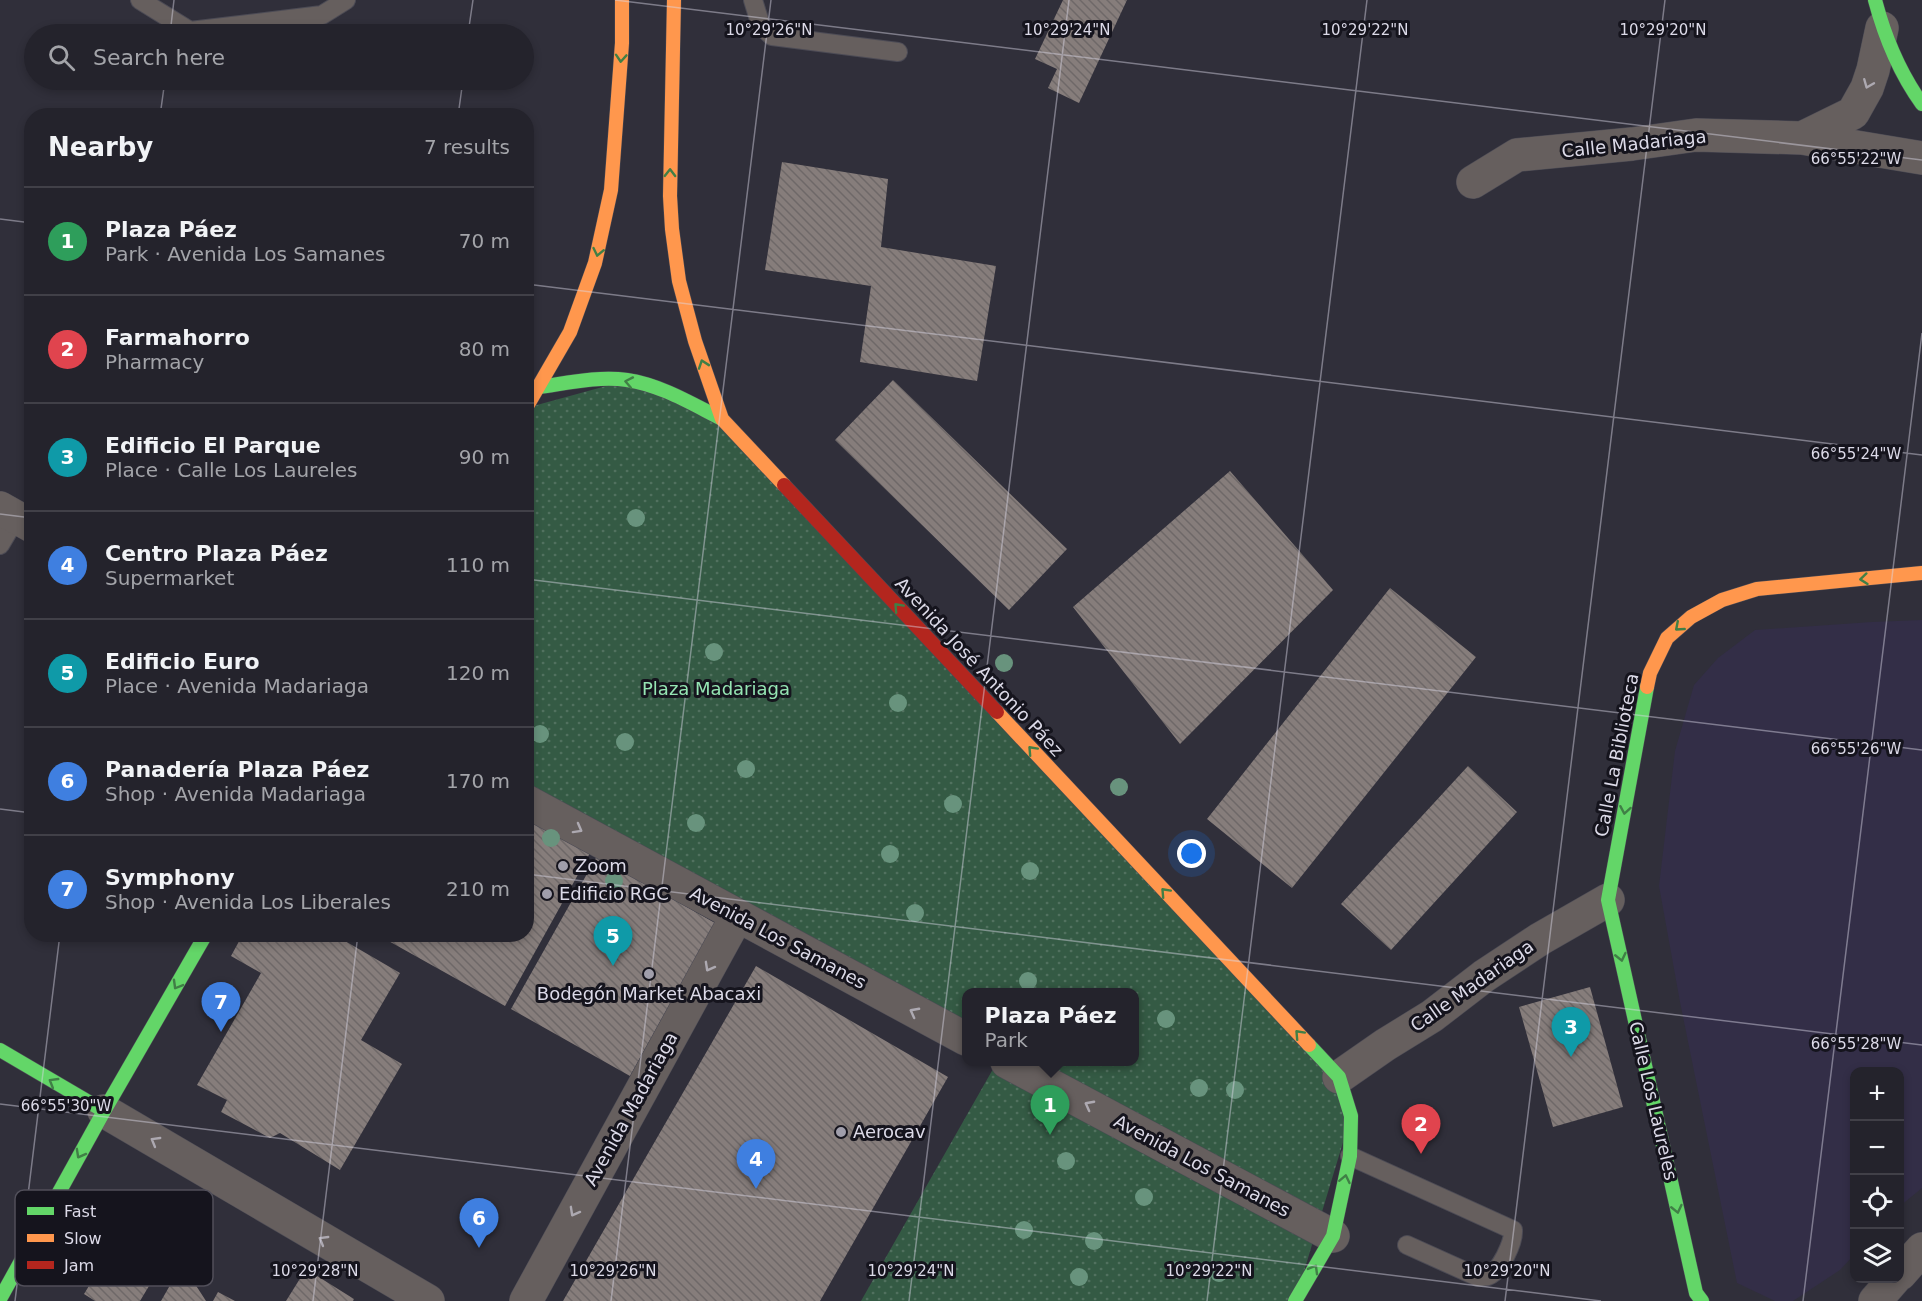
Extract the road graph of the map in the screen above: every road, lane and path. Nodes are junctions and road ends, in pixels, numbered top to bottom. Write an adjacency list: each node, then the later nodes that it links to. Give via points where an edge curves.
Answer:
1 (140, 0): 7 (lane)
2 (346, 0): 8 (lane, via 322,15)
3 (622, 0): 14 (main road, one-way to 14, via 611,190 592,273 570,332)
4 (674, 0): 16 (main road, Avenida José Antonio Páez, one-way to 4, via 675,262 670,188)
5 (753, 0): 9 (lane, via 761,26 772,36)
6 (1879, 14): 10 (main road, via 1894,59); 11 (street, Calle Madariaga, one-way to 11, via 1874,70 1853,113)
7 (179, 24)
8 (248, 24)
9 (898, 52)
10 (1922, 104)
11 (1802, 138): 12 (street, Calle Madariaga); 13 (street, Calle Madariaga, via 1696,135 1517,155)
12 (1922, 158)
13 (1473, 182)
14 (539, 387): 15 (main road); 16 (main road, one-way to 14, via 628,380 592,379)
15 (534, 395)
16 (722, 419): 27 (main road, Avenida José Antonio Páez, one-way to 16)
17 (16, 517): 18 (lane)
18 (0, 545)
19 (1922, 573): 21 (main road, Calle La Biblioteca, one-way to 21, via 1756,590 1722,600 1691,617 1667,638 1650,673)
20 (534, 805): 22 (street, Avenida Los Samanes, one-way to 22)
21 (1608, 900): 27 (street, Calle Madariaga, via 1540,939); 41 (main road, Calle Los Laureles, one-way to 41, via 1696,1293)
22 (737, 916): 24 (street, Avenida Los Samanes, one-way to 22); 39 (street, Avenida Madariaga, one-way to 39)
23 (201, 942): 28 (main road, one-way to 28)
24 (962, 1037)
25 (0, 1050): 28 (main road, one-way to 25)
26 (1014, 1066): 31 (street, Avenida Los Samanes, one-way to 26)
27 (1339, 1077): 29 (main road, Avenida José Antonio Páez, via 1351,1116)
28 (104, 1111): 30 (main road, one-way to 30); 38 (street, one-way to 28)
29 (1350, 1156): 31 (main road, Avenida José Antonio Páez, one-way to 29); 32 (lane, via 1513,1230 1512,1244 1495,1272 1488,1276 1478,1277)
30 (60, 1190)
31 (1333, 1236): 40 (main road, Avenida José Antonio Páez, one-way to 31)
32 (1407, 1245)
33 (1922, 1249): 34 (street)
34 (1904, 1269)
35 (15, 1272): 37 (main road, one-way to 37)
36 (1891, 1283): 42 (street)
37 (0, 1299)
38 (428, 1301)
39 (526, 1301)
40 (1295, 1301)
41 (1702, 1301)
42 (1875, 1301)

